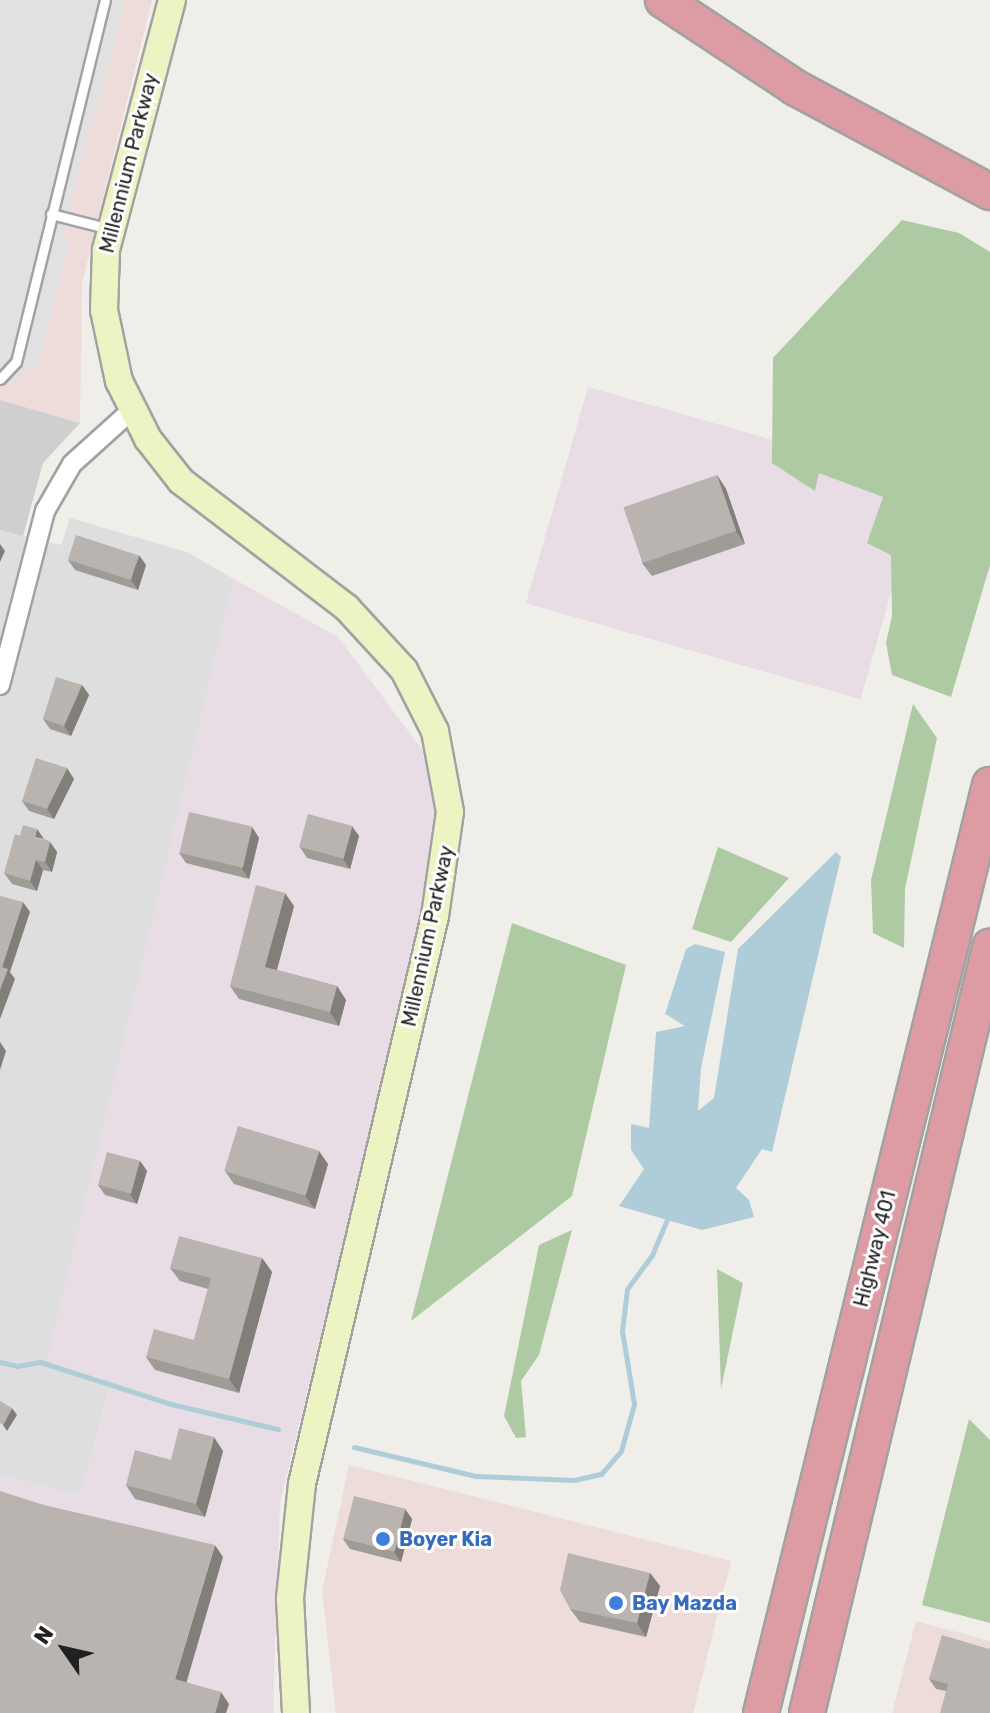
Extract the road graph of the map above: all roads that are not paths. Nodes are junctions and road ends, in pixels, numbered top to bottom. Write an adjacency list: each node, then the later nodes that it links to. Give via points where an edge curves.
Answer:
1 (105, 0): 7 (lane)
2 (172, 0): 8 (street, Millennium Parkway)
3 (663, 0): 4 (highway, via 764,69)
4 (891, 136): 5 (highway); 6 (highway)
5 (990, 175)
6 (990, 192)
7 (51, 214): 8 (lane); 9 (lane, via 16,362)
8 (110, 229): 10 (street, Millennium Parkway, via 104,310 113,362)
9 (0, 379)
10 (132, 410): 11 (street, via 72,464 45,511); 14 (street, Millennium Parkway, via 166,464 201,501 346,607 404,670 435,731 446,784 449,834 442,885 302,1484 290,1598)
11 (0, 685)
12 (990, 785): 15 (highway, Highway 401)
13 (990, 947): 16 (highway, Highway 401)
14 (296, 1713)
15 (761, 1713)
16 (807, 1713)

